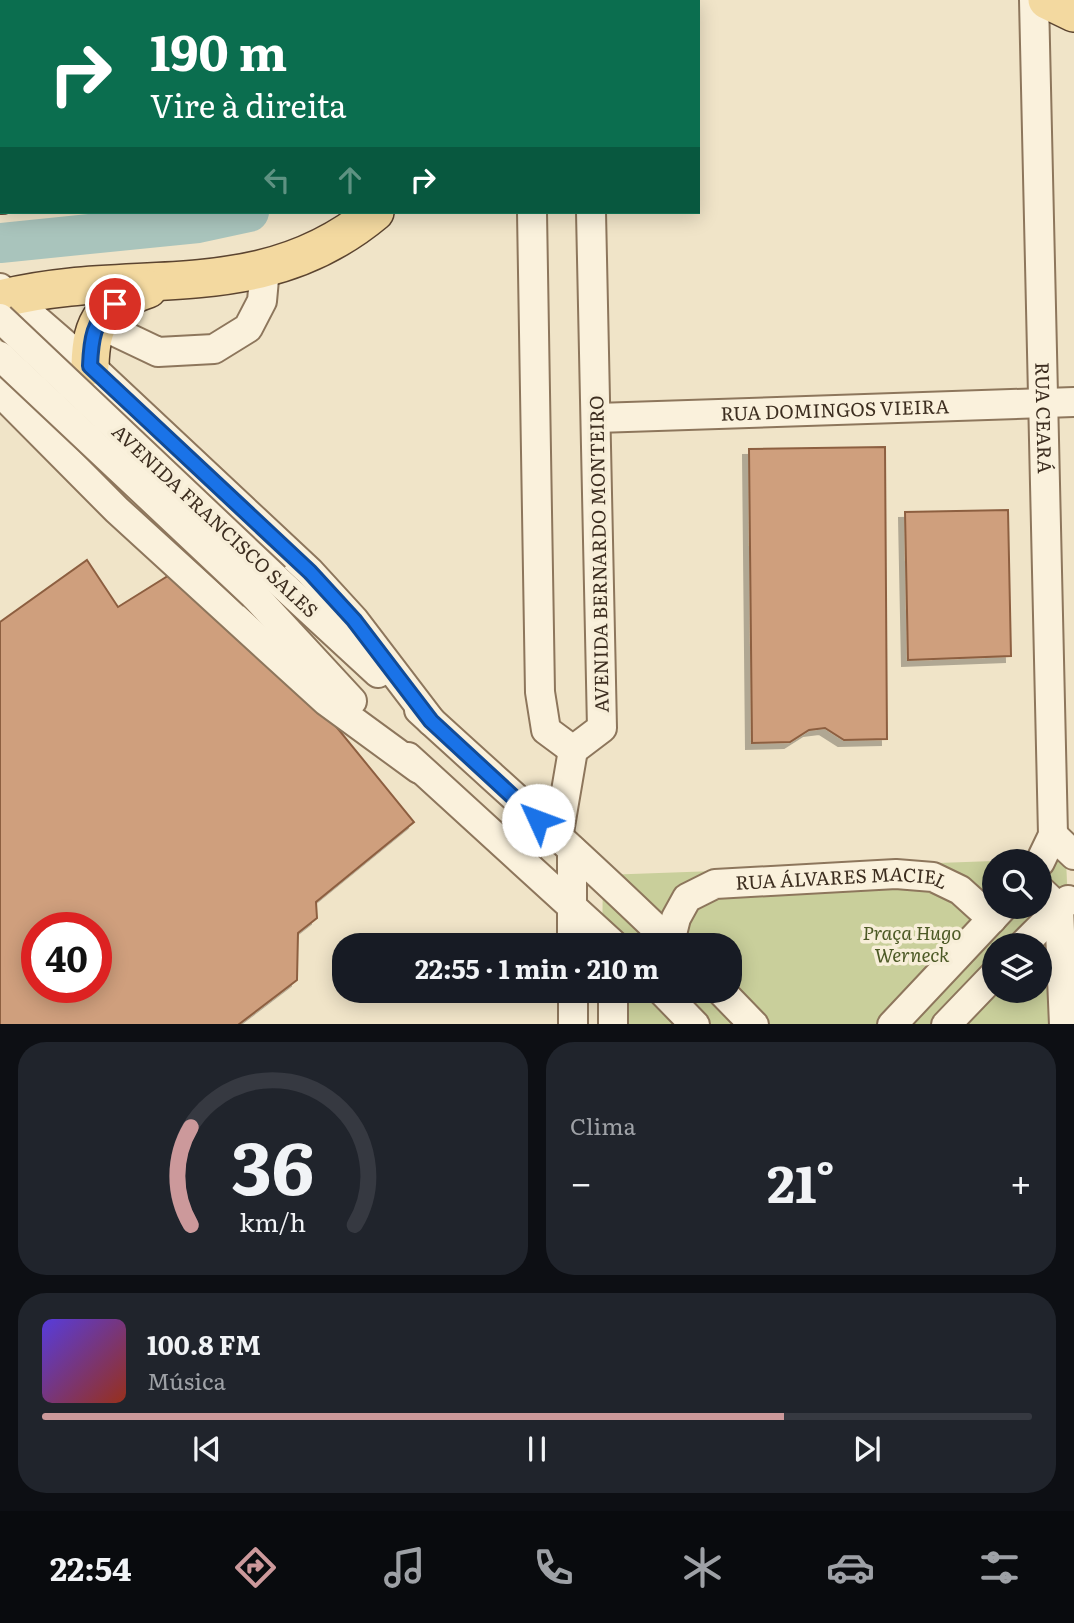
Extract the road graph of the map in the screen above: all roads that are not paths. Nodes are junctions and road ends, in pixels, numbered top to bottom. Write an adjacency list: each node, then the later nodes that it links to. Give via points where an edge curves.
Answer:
1 (1034, 0): 15 (street, RUA CEARÁ)
2 (1048, 0): 3 (main road)
3 (1074, 13)
4 (373, 214): 7 (main road, via 347,235 307,256)
5 (531, 214): 23 (street, via 540,692 546,730)
6 (591, 214): 17 (street, AVENIDA BERNARDO MONTEIRO)
7 (265, 268): 8 (main road, via 235,276); 10 (street, via 262,301 248,328 214,349 158,352)
8 (170, 282): 9 (main road, via 66,289); 10 (main road, via 115,304)
9 (2, 300): 12 (street, AVENIDA FRANCISCO SALES); 21 (street, AVENIDA FRANCISCO SALES, bridge)
10 (97, 323): 12 (main road)
11 (0, 356): 21 (street, AVENIDA FRANCISCO SALES, bridge)
12 (90, 366): 16 (street, AVENIDA FRANCISCO SALES)
13 (0, 392): 19 (street, AVENIDA FRANCISCO SALES)
14 (1074, 402): 15 (street, RUA DOMINGOS VIEIRA)
15 (1042, 403): 17 (street, RUA DOMINGOS VIEIRA); 25 (street, RUA CEARÁ)
16 (132, 407): 18 (street, AVENIDA FRANCISCO SALES); 19 (street, via 134,425 125,445 108,459 87,464)
17 (597, 418): 23 (street, AVENIDA BERNARDO MONTEIRO, via 602,728)
18 (175, 445): 20 (street, via 144,455 130,470); 22 (street, AVENIDA FRANCISCO SALES, via 319,582)
19 (66, 459): 20 (street, AVENIDA FRANCISCO SALES)
20 (117, 510): 24 (street, AVENIDA FRANCISCO SALES, via 326,701)
21 (264, 587): 22 (street, AVENIDA FRANCISCO SALES); 24 (street, AVENIDA FRANCISCO SALES, via 338,688)
22 (431, 721): 26 (street, AVENIDA FRANCISCO SALES)
23 (573, 750): 26 (street)
24 (419, 769): 32 (street, AVENIDA FRANCISCO SALES)
25 (1054, 835): 27 (street); 28 (street)
26 (565, 844): 29 (street, AVENIDA FRANCISCO SALES); 32 (street)
27 (1047, 849)
28 (1074, 855)
29 (614, 886): 36 (street); 37 (street, AVENIDA FRANCISCO SALES)
30 (1057, 898): 39 (street); 51 (street)
31 (982, 903): 38 (street, RUA ÁLVARES MACIEL, via 933,877 897,874 715,884 687,898)
32 (572, 907): 34 (street); 35 (street, AVENIDA FRANCISCO SALES)
33 (992, 919): 49 (street)
34 (572, 933)
35 (600, 933)
36 (613, 933)
37 (661, 933)
38 (673, 933)
39 (1032, 933)
40 (982, 987): 50 (street)
41 (573, 1003): 45 (street)
42 (613, 1003): 46 (street)
43 (674, 1003): 47 (street)
44 (733, 1003): 48 (street)
45 (573, 1024)
46 (613, 1024)
47 (695, 1024)
48 (754, 1024)
49 (891, 1024)
50 (946, 1024)
51 (1065, 1024)

